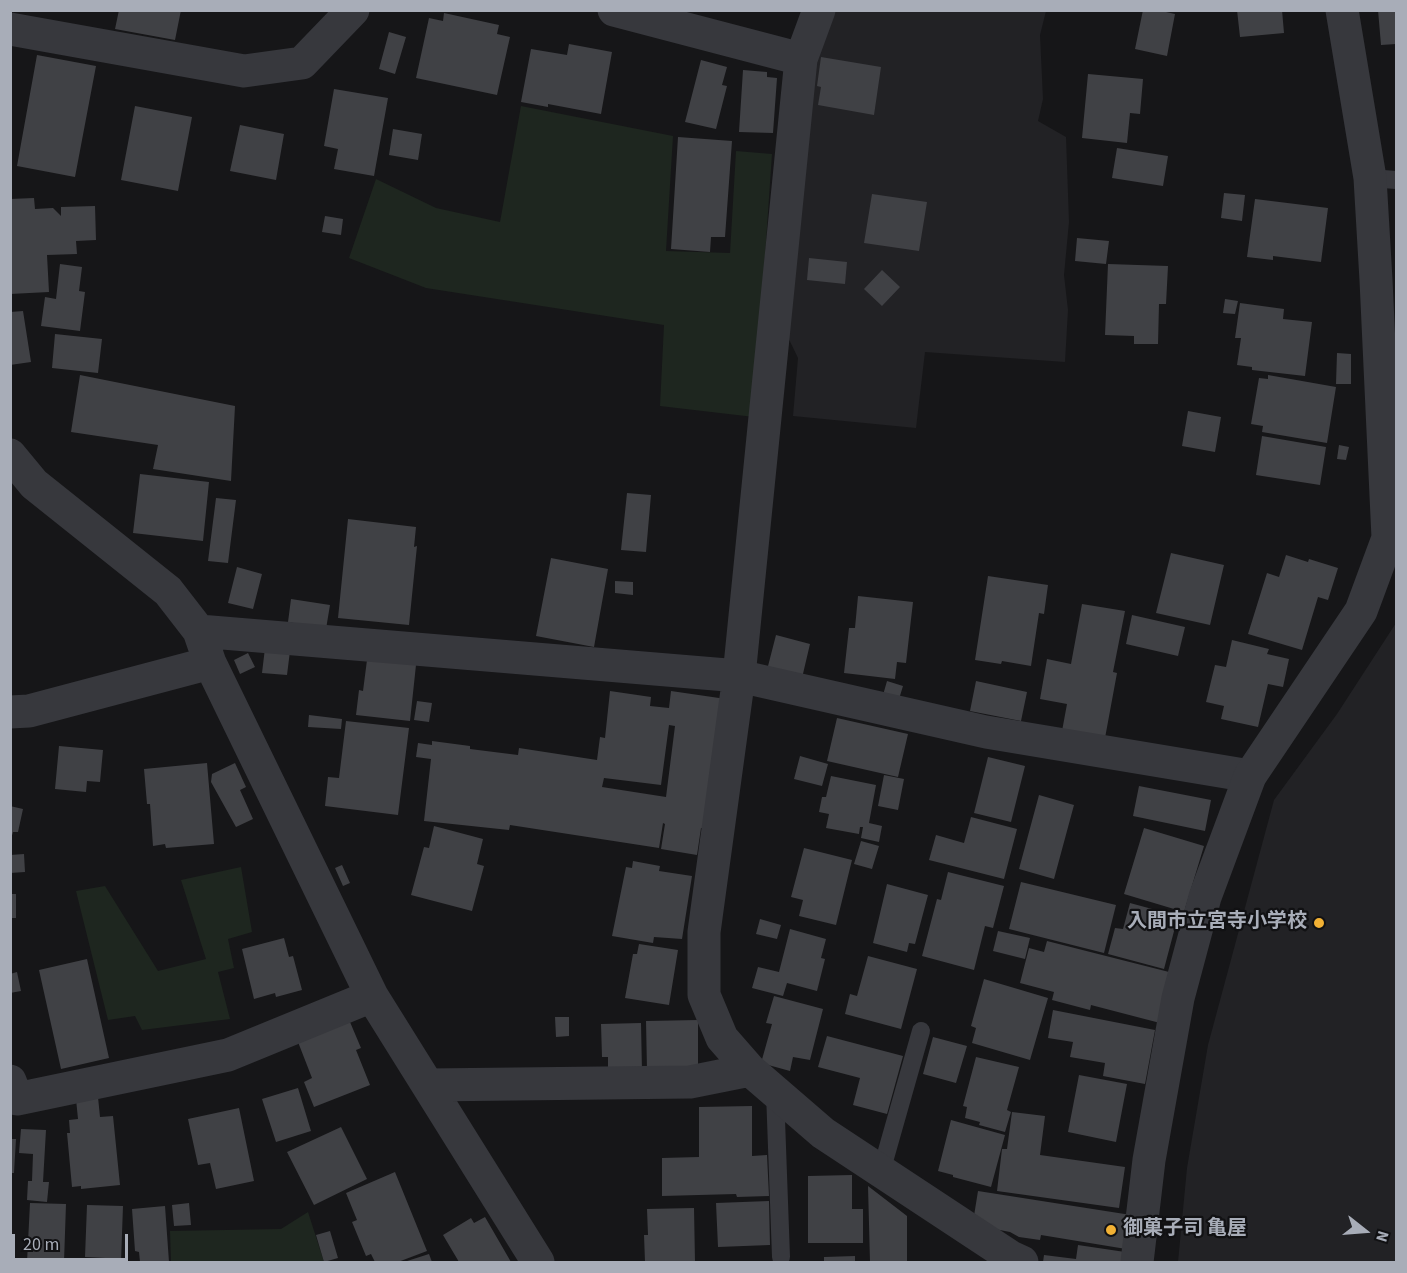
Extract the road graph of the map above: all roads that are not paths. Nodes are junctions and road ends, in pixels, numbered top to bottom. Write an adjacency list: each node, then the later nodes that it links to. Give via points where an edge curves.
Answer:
1 (353, 10): 5 (street, via 302,63 244,71)
2 (615, 10): 6 (street)
3 (819, 10): 6 (street)
4 (1342, 10): 7 (street)
5 (10, 29)
6 (801, 59): 13 (street)
7 (1383, 179): 10 (street, via 1376,280)
8 (10, 455): 9 (street)
9 (22, 487): 11 (street, via 168,591)
10 (1392, 537): 15 (street, via 1360,611)
11 (199, 631): 12 (street); 13 (street)
12 (210, 663): 14 (street, via 29,711); 16 (street)
13 (739, 676): 15 (street, via 986,732); 18 (street, via 704,932 704,995 723,1038)
14 (10, 712)
15 (1250, 776): 26 (street, via 1204,897 1178,998 1149,1160)
16 (372, 996): 19 (street, via 228,1055 17,1099); 20 (street)
17 (921, 1031): 22 (lane)
18 (750, 1070): 20 (street, via 690,1082); 21 (street)
19 (10, 1081)
20 (428, 1085): 24 (street)
21 (775, 1092): 22 (street, via 823,1133); 23 (lane)
22 (881, 1172): 25 (street)
23 (781, 1257)
24 (538, 1263)
25 (1022, 1263)
26 (1137, 1263)

